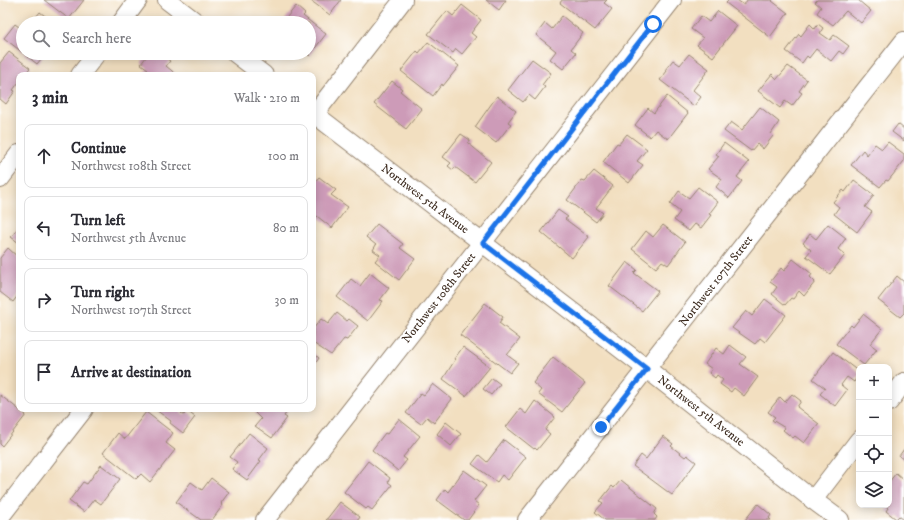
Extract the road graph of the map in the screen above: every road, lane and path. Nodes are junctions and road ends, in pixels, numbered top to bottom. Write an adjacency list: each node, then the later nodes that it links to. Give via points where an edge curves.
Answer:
1 (138, 0): 5 (street)
2 (167, 0): 6 (street)
3 (403, 0): 12 (street)
4 (672, 0): 16 (street, Northwest 108th Street)
5 (125, 16)
6 (188, 16)
7 (904, 41): 17 (street, Northwest 107th Street)
8 (92, 60): 10 (street)
9 (244, 60): 11 (street)
10 (82, 72)
11 (260, 72)
12 (316, 110)
13 (316, 116): 16 (street, Northwest 5th Avenue)
14 (16, 158): 15 (street)
15 (0, 179)
16 (483, 243): 17 (street, Northwest 5th Avenue); 24 (street, Northwest 108th Street)
17 (647, 369): 22 (street, Northwest 5th Avenue); 25 (street, Northwest 107th Street)
18 (904, 382): 19 (street)
19 (890, 400)
20 (82, 412): 23 (street)
21 (856, 444): 22 (street)
22 (813, 500): 26 (street, Northwest 5th Avenue)
23 (0, 517)
24 (265, 520)
25 (527, 520)
26 (840, 520)

